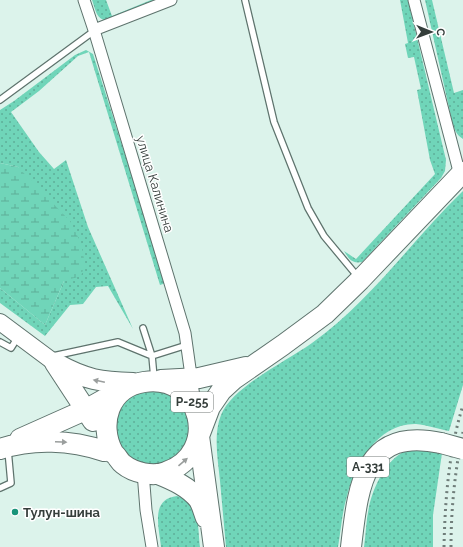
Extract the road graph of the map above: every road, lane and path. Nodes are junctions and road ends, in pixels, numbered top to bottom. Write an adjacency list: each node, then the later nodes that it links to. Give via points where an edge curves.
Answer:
1 (84, 0): 5 (street, улица Калинина)
2 (171, 0): 5 (street)
3 (245, 0): 8 (lane, via 274,122 308,208 324,236)
4 (414, 0): 7 (street)
5 (94, 30): 6 (lane); 13 (street, улица Калинина)
6 (0, 100)
7 (461, 173): 8 (highway, Р-255)
8 (360, 280): 16 (highway, Р-255, via 325,314)
9 (0, 322): 11 (main road)
10 (143, 328): 14 (lane)
11 (19, 336): 12 (lane, via 11,348); 15 (main road)
12 (0, 342)
13 (188, 345): 14 (lane); 17 (street, улица Калинина)
14 (152, 356): 15 (lane, via 118,342); 18 (lane)
15 (51, 360): 18 (highway, one-way to 15, via 96,380 73,373); 19 (highway)
16 (254, 365): 17 (highway, Р-255); 21 (highway, Р-255, via 221,391 210,407)
17 (192, 379): 18 (highway, Р-255); 20 (street, улица Калинина)
18 (146, 381): 19 (highway, Р-255); 20 (highway, Р-255, via 163,381 179,389 187,395); 23 (highway, via 123,391 116,397 109,410 105,427)
19 (85, 410): 22 (highway, Р-255); 23 (highway)
20 (196, 410): 21 (highway, Р-255)
21 (199, 436): 25 (highway, Р-255, one-way to 21, via 176,468 185,461); 27 (highway)
22 (4, 447): 23 (highway, one-way to 23, via 66,442); 26 (lane, via 11,483)
23 (111, 448): 25 (highway, via 124,465)
24 (463, 449): 29 (highway, А-331, bridge, via 430,441 396,443 381,451 366,470 357,500)
25 (151, 473): 27 (highway, via 178,483 199,500); 28 (street, via 146,510)
26 (0, 488)
27 (213, 541)
28 (152, 547)
29 (351, 547)

